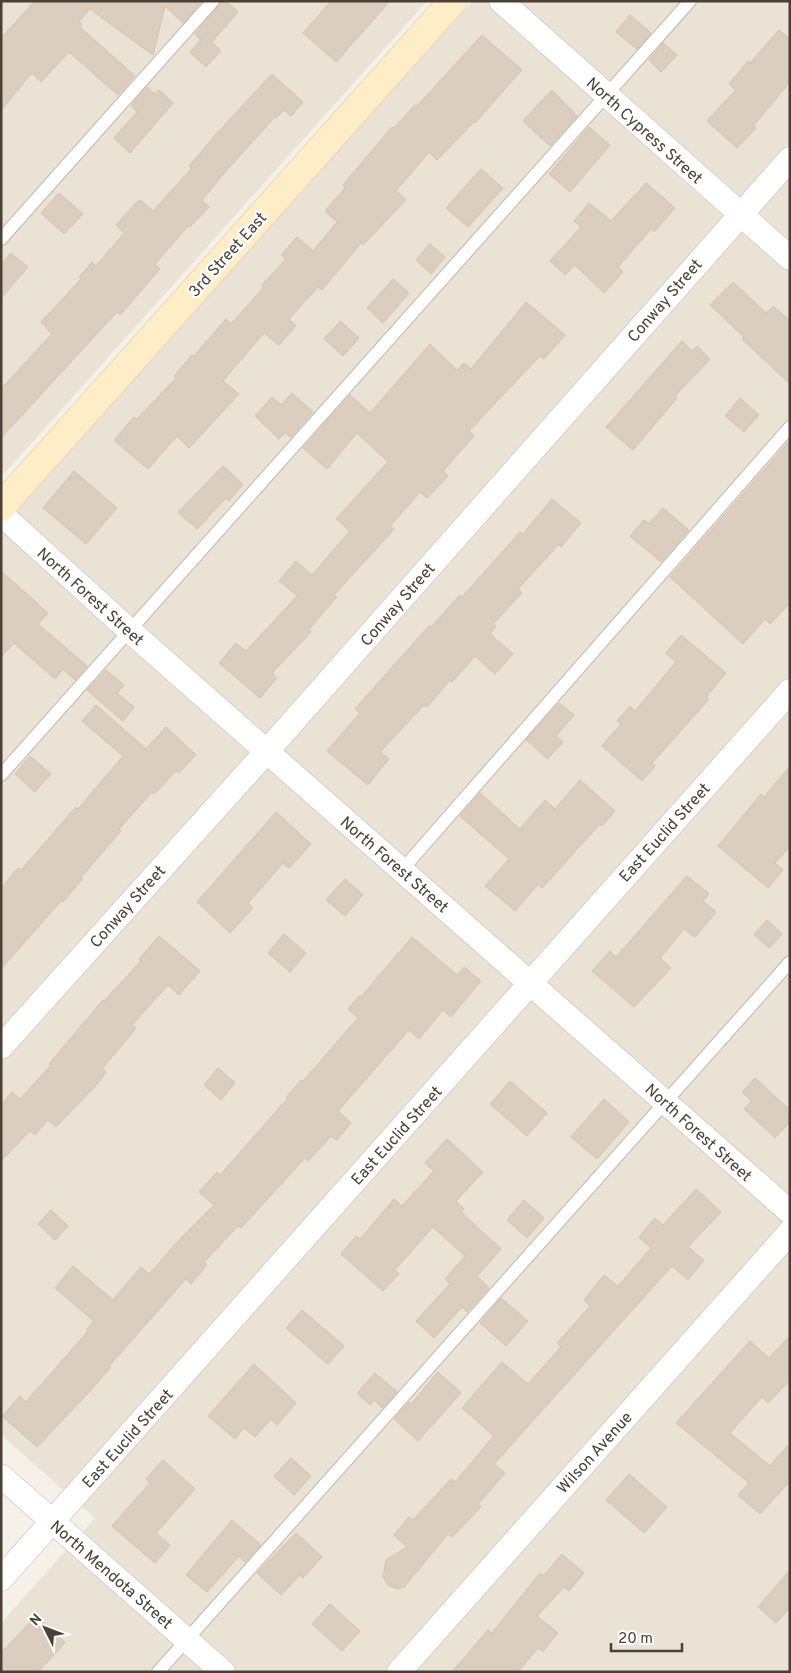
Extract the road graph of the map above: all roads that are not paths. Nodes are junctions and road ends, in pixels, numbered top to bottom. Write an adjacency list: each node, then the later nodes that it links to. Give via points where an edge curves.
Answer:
1 (213, 1): 8 (lane)
2 (453, 1): 11 (street, 3rd Street East)
3 (501, 1): 5 (street, North Cypress Street)
4 (690, 1): 5 (lane)
5 (607, 94): 7 (street, North Cypress Street); 13 (lane)
6 (790, 158): 7 (street, Conway Street)
7 (739, 214): 9 (street, North Cypress Street); 15 (street, Conway Street)
8 (1, 239)
9 (790, 258)
10 (790, 426): 17 (lane)
11 (1, 507)
12 (1, 514): 13 (street, North Forest Street)
13 (130, 631): 15 (street, North Forest Street); 16 (lane)
14 (790, 691): 19 (street, East Euclid Street)
15 (267, 751): 17 (street, North Forest Street); 20 (street, Conway Street)
16 (1, 775)
17 (401, 870): 19 (street, North Forest Street)
18 (790, 962): 21 (lane)
19 (531, 983): 21 (street, North Forest Street); 25 (street, East Euclid Street)
20 (1, 1047)
21 (665, 1102): 22 (street, North Forest Street); 27 (lane)
22 (790, 1212)
23 (790, 1232): 30 (street, Wilson Avenue)
24 (1, 1476): 25 (street, North Mendota Street)
25 (52, 1522): 26 (street, East Euclid Street); 27 (street, North Mendota Street)
26 (1, 1579)
27 (187, 1640): 28 (lane); 29 (street, North Mendota Street)
28 (158, 1672)
29 (223, 1672)
30 (399, 1672)

